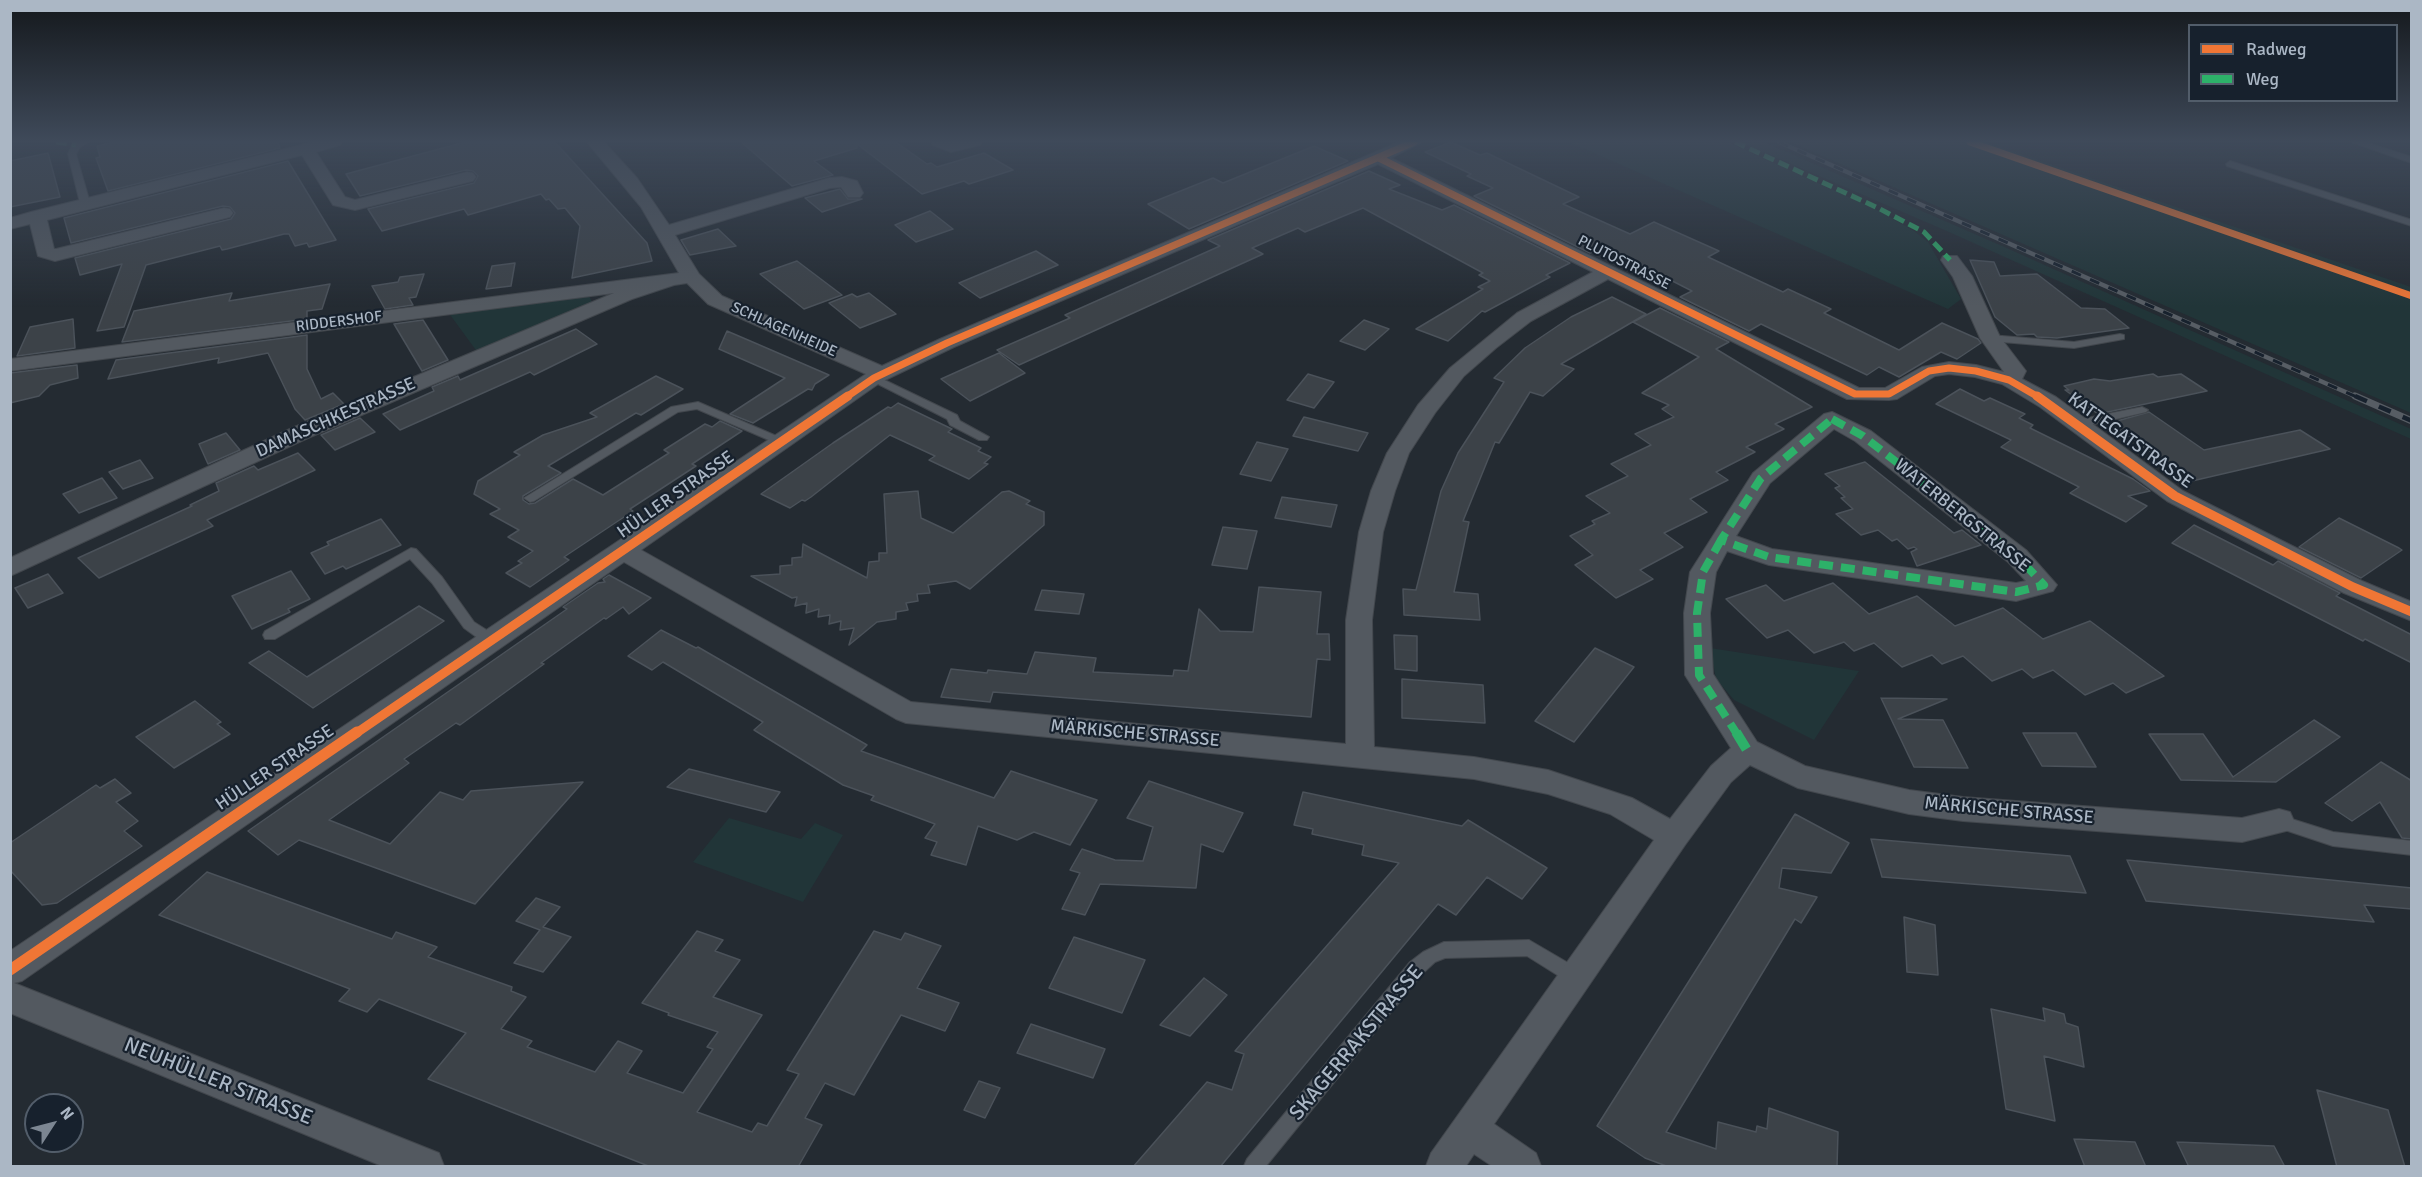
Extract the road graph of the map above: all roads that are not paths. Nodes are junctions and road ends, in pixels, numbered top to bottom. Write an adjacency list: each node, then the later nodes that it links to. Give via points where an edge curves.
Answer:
1 (83, 197): 10 (lane)
2 (110, 197): 10 (street)
3 (336, 197): 4 (street, via 354,205)
4 (387, 197)
5 (641, 197): 15 (street, SCHLAGENHEIDE)
6 (782, 197): 15 (street)
7 (1279, 197): 23 (street, HÜLLER STRASSE)
8 (1468, 197): 17 (street, PLUTOSTRASSE)
9 (2332, 197): 13 (lane)
10 (85, 203): 12 (street)
11 (224, 213): 12 (street, via 55,255 45,252)
12 (37, 216): 14 (street)
13 (2412, 223)
14 (10, 224)
15 (665, 232): 18 (street, SCHLAGENHEIDE)
16 (1950, 260): 21 (street, via 1962,276)
17 (1607, 272): 25 (street, PLUTOSTRASSE); 38 (street, via 1524,317 1489,344 1457,372 1398,453 1371,532 1359,620)
18 (691, 277): 19 (street); 23 (street, SCHLAGENHEIDE, via 715,300)
19 (667, 281): 22 (street, RIDDERSHOF); 33 (street, DAMASCHKESTRASSE, via 300,433)
20 (2120, 337): 21 (lane, via 2074,345)
21 (1990, 338): 24 (street, via 2015,371)
22 (10, 365)
23 (878, 376): 28 (lane); 29 (street, HÜLLER STRASSE)
24 (2009, 380): 25 (street, KATTEGATSTRASSE, via 1976,370 1949,368 1929,371 1889,394); 27 (street, KATTEGATSTRASSE)
25 (1855, 394)
26 (2142, 410): 27 (lane)
27 (2078, 424): 34 (street, KATTEGATSTRASSE, via 2151,480 2194,507)
28 (983, 437)
29 (782, 441): 30 (lane, via 698,405 675,409); 32 (street, HÜLLER STRASSE)
30 (530, 498)
31 (1721, 540): 31 (street, WATERBERGSTRASSE, via 1769,556 2016,592 2044,585 2008,549 1863,436 1832,419 1761,478); 37 (street, WATERBERGSTRASSE, via 1703,572 1697,613 1699,675)
32 (624, 551): 36 (street, HÜLLER STRASSE); 38 (street, MÄRKISCHE STRASSE, via 906,712)
33 (10, 568)
34 (2412, 612)
35 (270, 635): 36 (lane, via 411,552 469,624)
36 (491, 640): 42 (street, HÜLLER STRASSE)
37 (1747, 750): 39 (street, MÄRKISCHE STRASSE, via 1798,776 1909,802 2242,830); 40 (street, via 1721,774)
38 (1360, 755): 40 (street, MÄRKISCHE STRASSE, via 1474,768 1548,782 1621,806)
39 (2279, 821): 41 (lane, via 2333,839)
40 (1674, 836): 43 (street)
41 (2412, 848)
42 (10, 970)
43 (1576, 977): 45 (street); 47 (lane, SKAGERRAKSTRASSE, via 1529,948 1444,951 1429,957)
44 (10, 997): 46 (street, NEUHÜLLER STRASSE)
45 (1471, 1130): 48 (street); 49 (street)
46 (426, 1167)
47 (1254, 1167)
48 (1444, 1167)
49 (1523, 1167)

